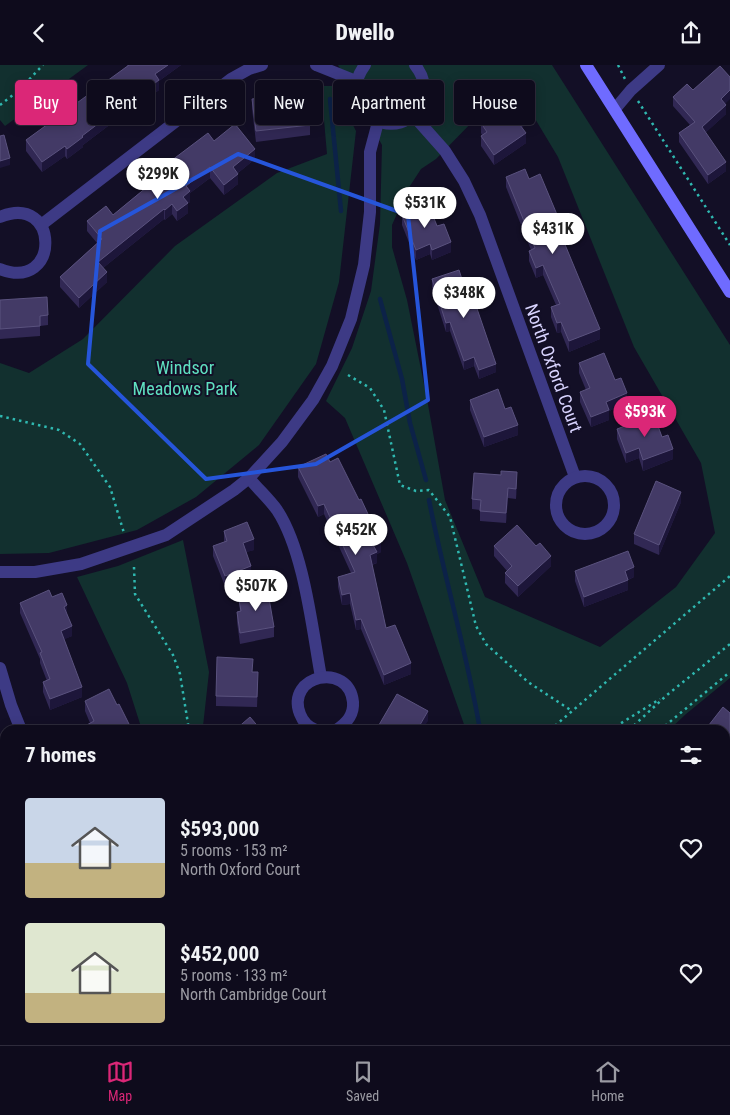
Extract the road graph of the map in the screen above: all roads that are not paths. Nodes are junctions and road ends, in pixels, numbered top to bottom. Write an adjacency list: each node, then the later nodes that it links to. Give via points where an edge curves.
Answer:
1 (262, 65): 14 (street, via 231,79)
2 (316, 65): 7 (street)
3 (365, 65): 8 (street)
4 (415, 65): 9 (street)
5 (586, 65): 10 (main road)
6 (659, 65): 10 (street)
7 (354, 80)
8 (357, 80)
9 (423, 80)
10 (615, 109): 16 (main road)
11 (377, 125): 18 (street, via 370,151 370,212 364,265 351,319 332,366 313,400 282,443)
12 (422, 125): 17 (street, North Oxford Court, via 445,151 480,215)
13 (0, 217): 14 (street, via 22,213)
14 (41, 225): 15 (street, via 46,236 42,259 22,273)
15 (0, 269)
16 (730, 292)
17 (575, 477): 17 (street, via 558,494 559,518 575,533 596,532 610,521 614,503 612,494 608,487 593,477)
18 (249, 478): 19 (street, via 166,535 81,565 35,572); 21 (street, via 277,511 292,541 303,580)
19 (0, 572)
20 (0, 668): 22 (street)
21 (321, 677): 23 (street, via 307,683 299,696 301,718); 24 (street, via 336,679 349,689 352,713)
22 (19, 725)
23 (308, 725)
24 (342, 725)

